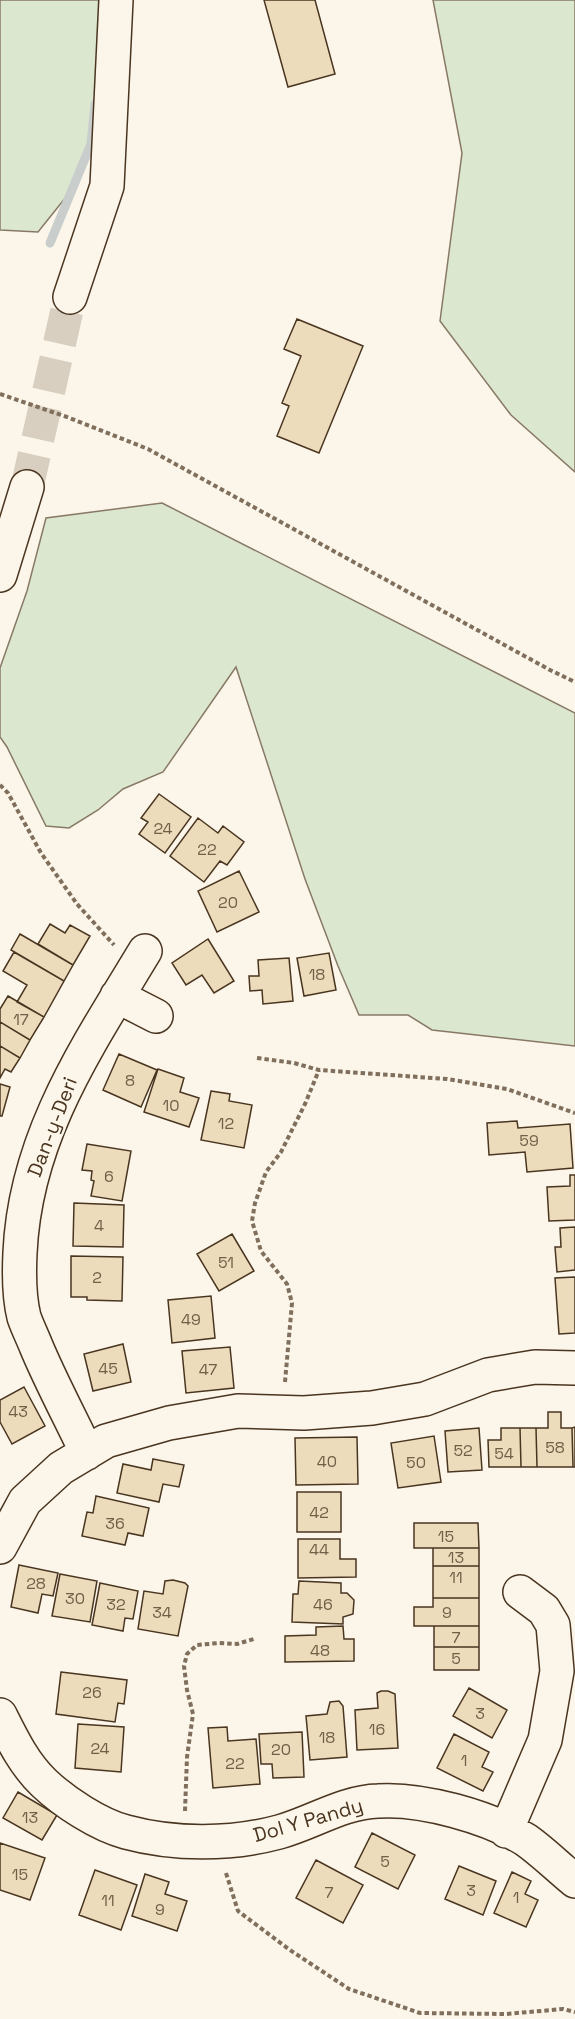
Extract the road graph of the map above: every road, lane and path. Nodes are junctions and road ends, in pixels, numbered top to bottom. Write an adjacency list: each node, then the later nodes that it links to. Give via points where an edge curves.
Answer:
1 (116, 0): 2 (street, via 107,186)
2 (70, 297)
3 (0, 394): 6 (path, via 148,449)
4 (27, 487): 5 (street)
5 (0, 575)
6 (575, 682)
7 (0, 785): 8 (path, via 77,904)
8 (140, 958): 9 (street, Dan-y-Deri)
9 (117, 996): 10 (street); 16 (street, Dan-y-Deri, via 56,1106 36,1161 21,1226 24,1316)
10 (156, 1016)
11 (257, 1058): 12 (path)
12 (319, 1070): 13 (path, via 447,1079 507,1089); 15 (path, via 281,1152 266,1172 252,1221 261,1251 287,1284 292,1303)
13 (575, 1113)
14 (575, 1368): 15 (street, via 535,1367 488,1375 425,1398 372,1408)
15 (285, 1412): 16 (street, via 238,1411 169,1423 106,1441)
16 (87, 1453): 17 (street, via 61,1468 25,1502)
17 (0, 1547)
18 (520, 1592): 21 (street, via 544,1611 553,1625 557,1671 545,1740)
19 (254, 1639): 23 (path, via 237,1644 197,1645 187,1654 185,1674 193,1714)
20 (0, 1715): 23 (street, Dol Y Pandy, via 19,1753 45,1783 83,1812 124,1832)
21 (506, 1831): 22 (street, Dol Y Pandy, via 476,1816 423,1804 378,1801 338,1809 279,1832); 24 (street, Dol Y Pandy, via 526,1840)
22 (215, 1841): 23 (street, Dol Y Pandy); 25 (path, via 238,1911 349,1989 420,2013 506,2014 563,2009)
23 (183, 1842)
24 (575, 1881)
25 (575, 2012)

